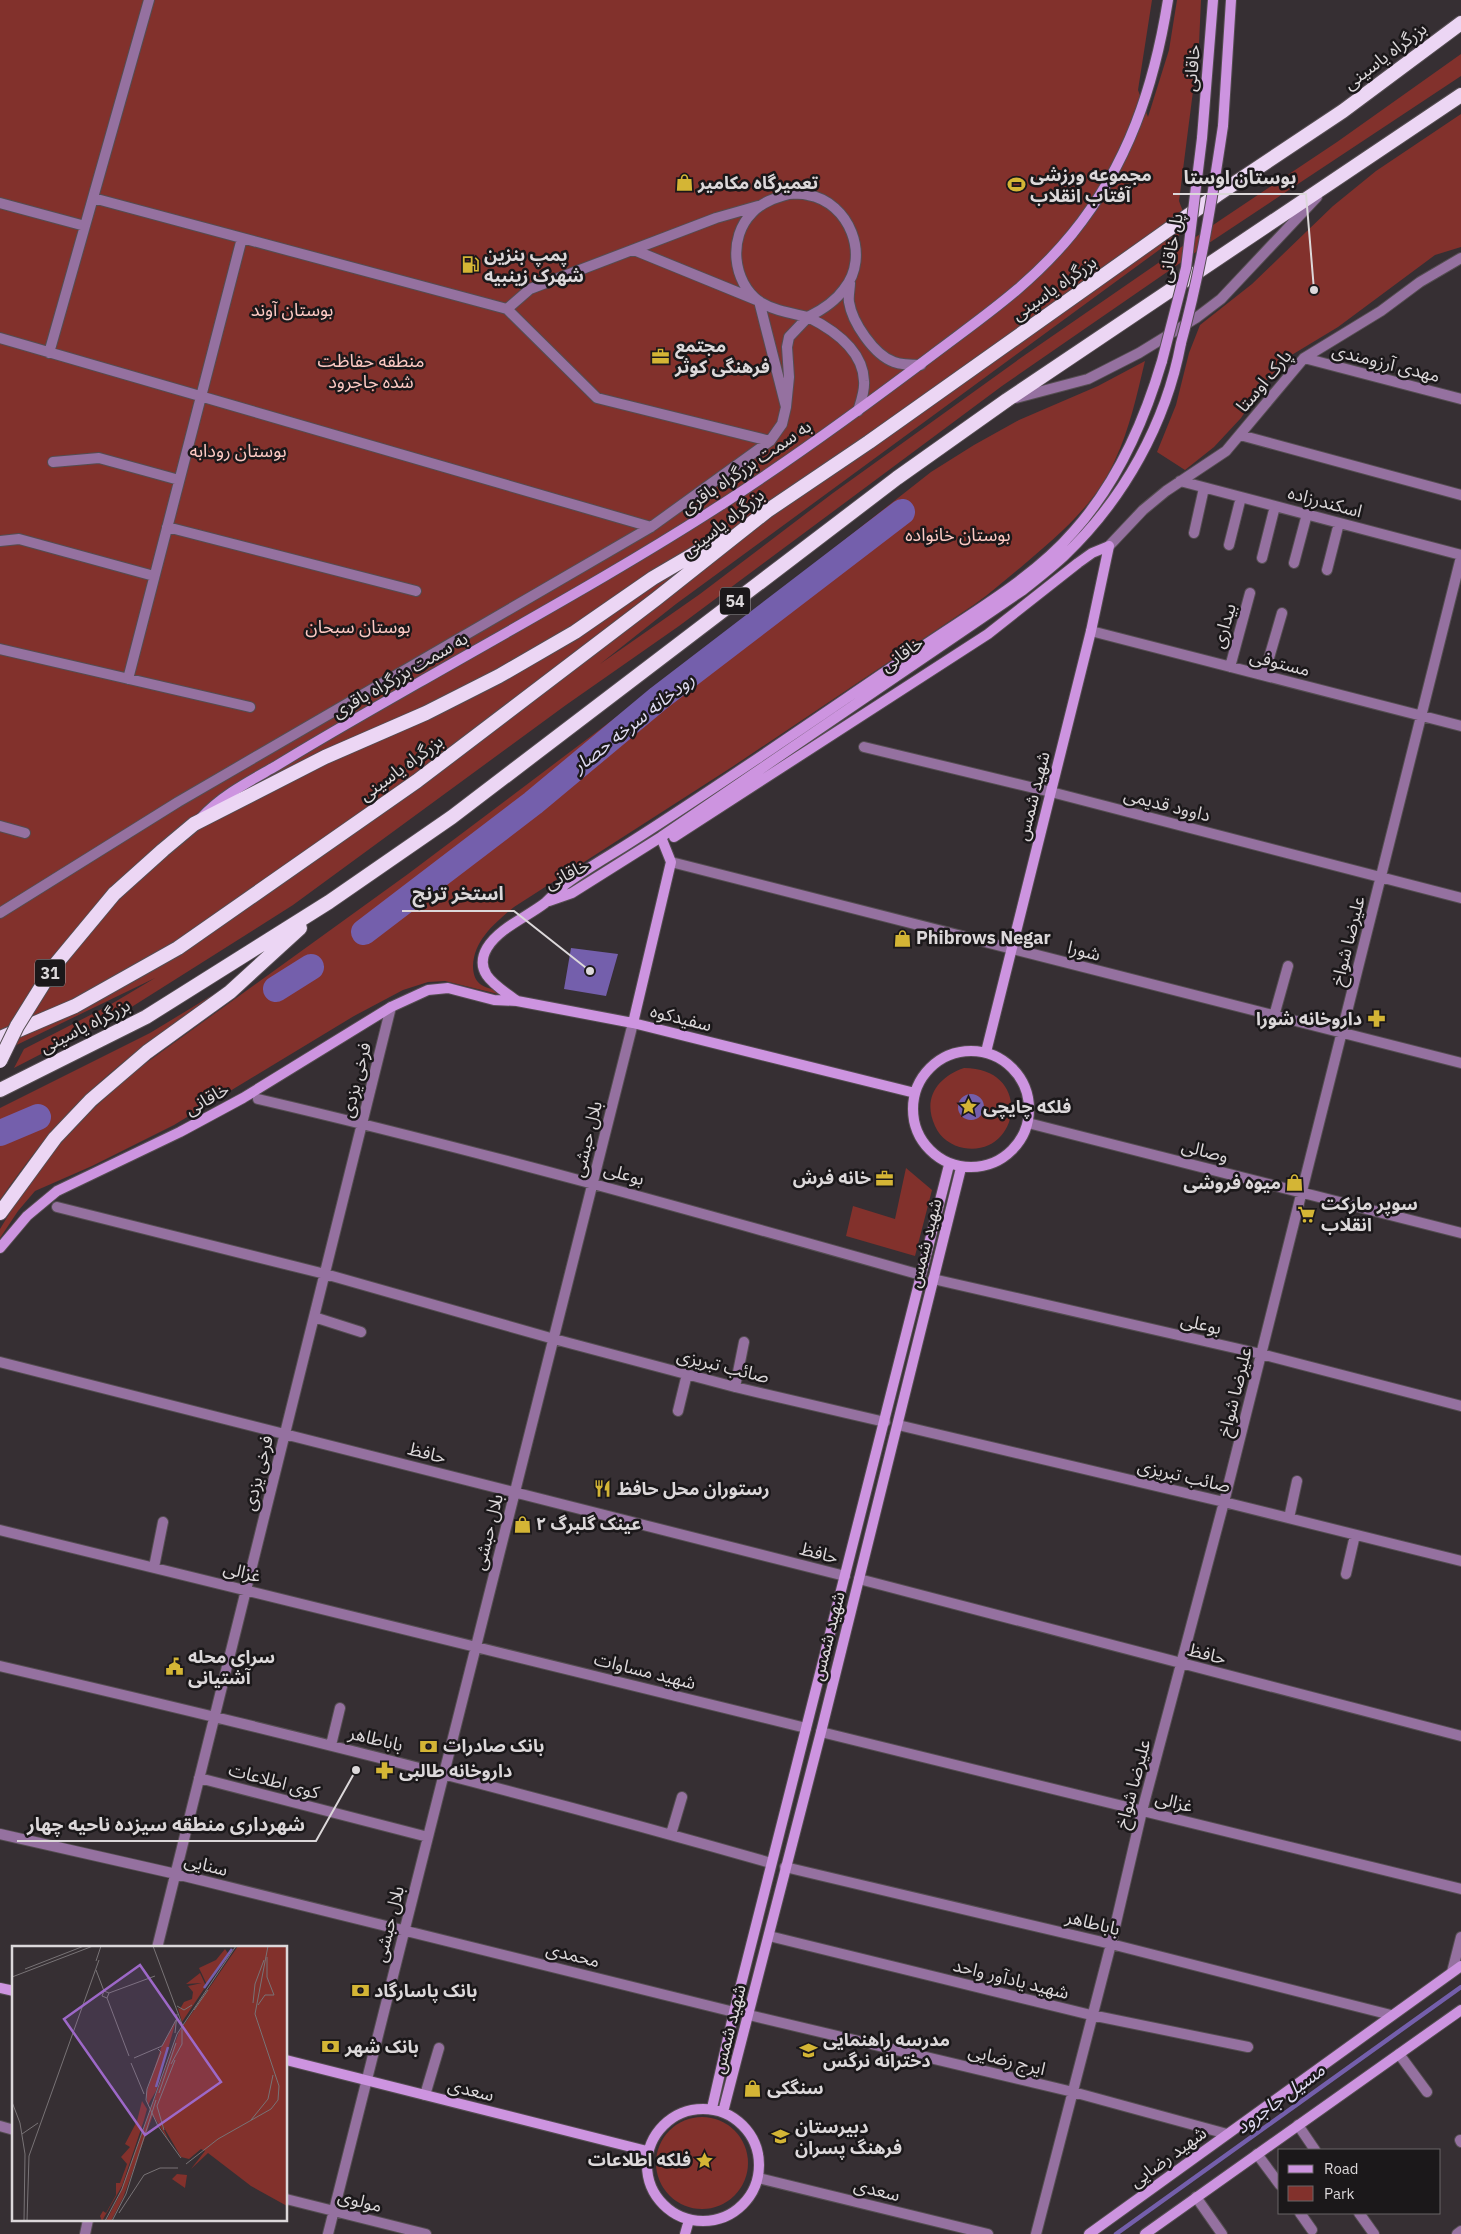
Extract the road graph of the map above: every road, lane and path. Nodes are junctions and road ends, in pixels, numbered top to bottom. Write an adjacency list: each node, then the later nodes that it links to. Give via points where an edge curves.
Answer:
1 (149, 0): 10 (street)
2 (1168, 0): 26 (main road, به سمت بزرگراه باقری, via 1154,73 1142,111 1115,168 1091,208 1072,234 1022,287)
3 (1213, 0): 8 (main road, خاقانی)
4 (1231, 0): 7 (main road, خاقانی)
5 (1461, 22): 41 (highway, بزرگراه یاسینی, via 1343,111 1217,195)
6 (1461, 95): 9 (highway, بزرگراه یاسینی / 54)
7 (1223, 126): 22 (main road, پل خاقانی, bridge, via 1209,222)
8 (1202, 138): 25 (main road, پل خاقانی, bridge, via 1186,268)
9 (1330, 183): 29 (highway, بزرگراه یاسینی / 54); 29 (street, via 1221,299 1196,318 1088,379)
10 (93, 198): 13 (street); 14 (street)
11 (0, 203): 13 (street)
12 (763, 204): 15 (street, via 716,218); 17 (street, via 769,199 789,194 809,195 828,202 842,215 852,232 856,251); 18 (street, via 741,227 736,247 737,267 745,286)
13 (85, 226): 23 (street)
14 (242, 238): 19 (street); 27 (street)
15 (634, 250): 18 (street); 19 (street, via 530,289)
16 (1461, 258): 24 (street, پارک اوستا)
17 (851, 277): 20 (street, via 832,302); 26 (street, via 848,300 854,319 875,348 894,363)
18 (759, 301): 20 (street, via 776,310); 30 (street)
19 (507, 309): 33 (street, via 597,398)
20 (808, 317): 30 (street, via 789,337); 31 (street, via 836,333 853,352 863,370)
21 (0, 338): 23 (street)
22 (1181, 342): 71 (main road, خاقانی, via 1176,370 1148,442 1128,477 1064,556 1023,590)
23 (49, 352): 27 (street)
24 (1304, 358): 28 (street, مهدی آرزومندی); 32 (street, پارک اوستا)
25 (1162, 361): 76 (main road, خاقانی, via 1154,389 1126,454 1089,513 1057,550 992,599 565,885)
26 (921, 365): 31 (main road, به سمت بزرگراه باقری)
27 (201, 396): 35 (street); 45 (street)
28 (1461, 399)
29 (1007, 400): 75 (highway, بزرگراه یاسینی / 54, via 897,478 452,817)
30 (786, 407): 33 (street, via 782,424)
31 (858, 411): 68 (main road, به سمت بزرگراه باقری, via 724,503 308,746 214,803)
32 (1240, 434): 36 (street, پارک اوستا, via 1226,451); 38 (street)
33 (770, 441): 45 (street)
34 (53, 462): 35 (street, via 99,458)
35 (179, 480): 44 (street)
36 (1180, 481): 37 (street, اسکندرزاده); 49 (street, پارک اوستا, via 1143,510)
37 (1204, 488): 39 (street, اسکندرزاده); 46 (street)
38 (1461, 495)
39 (1241, 497): 40 (street, اسکندرزاده); 48 (street)
40 (1275, 506): 42 (street, اسکندرزاده); 51 (street)
41 (767, 511): 68 (highway, via 653,578 575,632 499,676 426,713 326,757); 86 (highway, بزرگراه یاسینی, via 417,780 178,948 75,1006)
42 (1307, 514): 43 (street, اسکندرزاده); 52 (street)
43 (1338, 523): 50 (street, اسکندرزاده); 53 (street)
44 (167, 527): 54 (street); 55 (street)
45 (651, 527): 77 (street, via 178,802)
46 (1194, 533)
47 (0, 541): 54 (street, via 19,539)
48 (1230, 545)
49 (1109, 546): 58 (main road, شهید شمس); 71 (main road, via 1078,563 988,634 674,837)
50 (1461, 556): 64 (street, علیرضا شواخ)
51 (1262, 558)
52 (1294, 564)
53 (1327, 570)
54 (154, 576): 62 (street)
55 (416, 591)
56 (1250, 593): 60 (street, بیداری)
57 (1282, 613): 61 (street)
58 (1091, 631): 60 (street, مستوفی); 67 (main road, شهید شمس)
59 (0, 649): 62 (street)
60 (1230, 667): 61 (street, مستوفی)
61 (1264, 675): 64 (street, مستوفی)
62 (128, 679): 63 (street)
63 (250, 707)
64 (1421, 716): 65 (street, مستوفی); 73 (street, علیرضا شواخ)
65 (1461, 726)
66 (864, 746): 67 (street, داوود قدیمی)
67 (1051, 792): 73 (street, داوود قدیمی); 78 (main road, شهید شمس)
68 (194, 824): 88 (highway, 31, bridge, via 114,894 55,965)
69 (0, 826): 70 (street)
70 (25, 833)
71 (661, 838): 72 (main road); 76 (main road, خاقانی, via 572,893)
72 (670, 862): 78 (street, شورا); 84 (main road, بلال حبشی)
73 (1380, 877): 74 (street, داوود قدیمی); 85 (street, علیرضا شواخ)
74 (1461, 898)
75 (329, 902): 90 (highway, بزرگراه یاسینی / 54, via 146,1017); 100 (highway, via 230,992 147,1052 91,1100 55,1138)
76 (545, 903): 81 (main road, via 506,929 488,946 483,958 487,978)
77 (0, 913)
78 (1012, 949): 83 (street, شورا); 87 (main road, شهید شمس)
79 (1288, 966): 83 (street)
80 (438, 988): 81 (main road, سفیدکوه, via 494,1000); 82 (main road, خاقانی)
81 (517, 1001): 84 (main road, سفیدکوه)
82 (392, 1007): 93 (street, فرخی یزدی); 102 (main road, خاقانی, via 242,1098 180,1132 57,1191 27,1216)
83 (1274, 1016): 85 (street, شورا)
84 (633, 1023): 91 (main road, سفیدکوه); 97 (street, بلال حبشی)
85 (1342, 1033): 89 (street, شورا); 98 (street, علیرضا شواخ)
86 (0, 1038)
87 (986, 1052): 91 (main road, via 968,1050 950,1054 934,1063 922,1076); 94 (main road, via 1010,1066 1026,1087 1030,1105)
88 (0, 1060)
89 (1461, 1063)
90 (0, 1090)
91 (915, 1093): 95 (main road, via 913,1111 917,1129 926,1145)
92 (258, 1099): 93 (street, بوعلی)
93 (362, 1123): 97 (street, بوعلی); 103 (street, فرخی یزدی)
94 (1028, 1123): 96 (main road, via 1021,1140 1008,1154 993,1163); 98 (street, وصالی)
95 (949, 1165): 96 (main road); 104 (main road, شهید شمس)
96 (962, 1168): 105 (main road, شهید شمس)
97 (592, 1182): 104 (street, بوعلی); 108 (street, بلال حبشی)
98 (1302, 1192): 101 (street, وصالی); 110 (street, علیرضا شواخ)
99 (57, 1207): 103 (street, صائب تبریزی)
100 (0, 1213)
101 (1461, 1233)
102 (0, 1248)
103 (325, 1274): 106 (street, فرخی یزدی); 108 (street, صائب تبریزی)
104 (921, 1274): 116 (main road, شهید شمس)
105 (933, 1279): 110 (street, بوعلی); 117 (main road, شهید شمس)
106 (314, 1317): 107 (street); 118 (street, فرخی یزدی)
107 (361, 1332)
108 (554, 1339): 112 (street, صائب تبریزی); 120 (street, بلال حبشی)
109 (744, 1342): 113 (street)
110 (1261, 1354): 114 (street, بوعلی); 121 (street, علیرضا شواخ)
111 (0, 1362): 118 (street, حافظ)
112 (687, 1374): 113 (street, صائب تبریزی); 115 (street)
113 (735, 1387): 116 (street, صائب تبریزی)
114 (1461, 1406)
115 (678, 1411)
116 (885, 1422): 129 (main road, شهید شمس)
117 (898, 1425): 121 (street, صائب تبریزی); 130 (main road, شهید شمس)
118 (285, 1434): 120 (street, حافظ); 131 (street, فرخی یزدی)
119 (1296, 1481): 122 (street)
120 (515, 1492): 129 (street, حافظ); 132 (street, بلال حبشی)
121 (1224, 1502): 122 (street, صائب تبریزی); 133 (street, علیرضا شواخ)
122 (1289, 1518): 125 (street, صائب تبریزی)
123 (163, 1522): 127 (street)
124 (0, 1530): 127 (street, غزالی)
125 (1356, 1535): 126 (street, صائب تبریزی); 128 (street)
126 (1461, 1561)
127 (154, 1568): 131 (street, غزالی)
128 (1346, 1574)
129 (845, 1576): 130 (main road); 137 (main road, شهید شمس)
130 (859, 1579): 133 (street, حافظ); 138 (main road, شهید شمس)
131 (246, 1590): 132 (street, غزالی); 136 (street, فرخی یزدی)
132 (476, 1646): 137 (street, شهید مساوات); 141 (street, بلال حبشی)
133 (1182, 1664): 139 (street, حافظ); 144 (street, علیرضا شواخ)
134 (0, 1666): 136 (street, باباطاهر)
135 (340, 1708): 140 (street)
136 (214, 1716): 140 (street, باباطاهر); 142 (street, فرخی یزدی)
137 (806, 1728): 148 (main road, شهید شمس)
138 (821, 1732): 144 (street, غزالی); 149 (main road, شهید شمس)
139 (1461, 1736)
140 (331, 1745): 141 (street, باباطاهر)
141 (444, 1773): 146 (street, باباطاهر); 147 (street, بلال حبشی)
142 (199, 1778): 147 (street, کوی اطلاعات); 150 (street, فرخی یزدی)
143 (682, 1797): 146 (street)
144 (1142, 1811): 151 (street, غزالی); 155 (street, علیرضا شواخ)
145 (0, 1834): 150 (street, سنایی)
146 (671, 1834): 148 (street, باباطاهر)
147 (428, 1837): 152 (street, بلال حبشی)
148 (771, 1863): 160 (main road, شهید شمس)
149 (785, 1867): 153 (main road, شهید شمس); 155 (street, باباطاهر)
150 (176, 1874): 152 (street, سنایی); 156 (street, فرخی یزدی)
151 (1461, 1889)
152 (404, 1930): 160 (street, محمدی); 168 (street, بلال حبشی)
153 (769, 1936): 161 (main road, شهید شمس); 162 (street, شهید یادآور واحد)
154 (1461, 1937): 158 (street)
155 (1110, 1944): 162 (street, علیرضا شواخ); 163 (street, باباطاهر)
156 (158, 1946)
157 (1461, 1966): 158 (main road, شهید رضایی)
158 (1452, 1972): 163 (main road, شهید رضایی)
159 (1461, 2010): 166 (main road)
160 (734, 2012): 172 (main road, شهید شمس)
161 (749, 2015): 169 (street, ایرج رضایی); 173 (main road, شهید شمس)
162 (1091, 2015): 164 (street, شهید یادآور واحد); 169 (street, علیرضا شواخ)
163 (1391, 2015): 175 (main road, شهید رضایی)
164 (1248, 2047)
165 (439, 2048): 171 (street)
166 (1400, 2054): 170 (street); 174 (main road)
167 (288, 2060): 168 (main road, سعدی)
168 (367, 2080): 171 (main road, سعدی); 183 (street, بلال حبشی)
169 (1073, 2092): 175 (street, ایرج رضایی); 193 (street, علیرضا شواخ)
170 (1427, 2092)
171 (425, 2095): 177 (main road, سعدی)
172 (712, 2108): 173 (main road); 177 (main road, via 681,2112 654,2135)
173 (723, 2112): 179 (main road, via 746,2128 755,2143 760,2160)
174 (1298, 2125): 176 (street); 178 (main road)
175 (1226, 2134): 194 (main road, شهید رضایی)
176 (1314, 2149)
177 (647, 2151): 186 (main road, via 646,2169 650,2186 659,2201 673,2213)
178 (1257, 2154): 180 (street); 181 (main road)
179 (758, 2178): 186 (main road, via 751,2194 732,2213 707,2222); 192 (street, سعدی)
180 (1278, 2182)
181 (1196, 2197): 195 (main road); 196 (street)
182 (288, 2199): 183 (street, مولوی)
183 (334, 2211): 189 (street, بلال حبشی); 190 (street, مولوی)
184 (1301, 2214): 187 (street)
185 (1360, 2214): 197 (street)
186 (689, 2220): 191 (main road)
187 (1312, 2230)
188 (1461, 2231): 198 (street)
189 (328, 2234)
190 (426, 2234)
191 (686, 2234)
192 (988, 2234)
193 (1036, 2234)
194 (1089, 2234)
195 (1145, 2234)
196 (1222, 2234)
197 (1374, 2234)
198 (1457, 2234)

